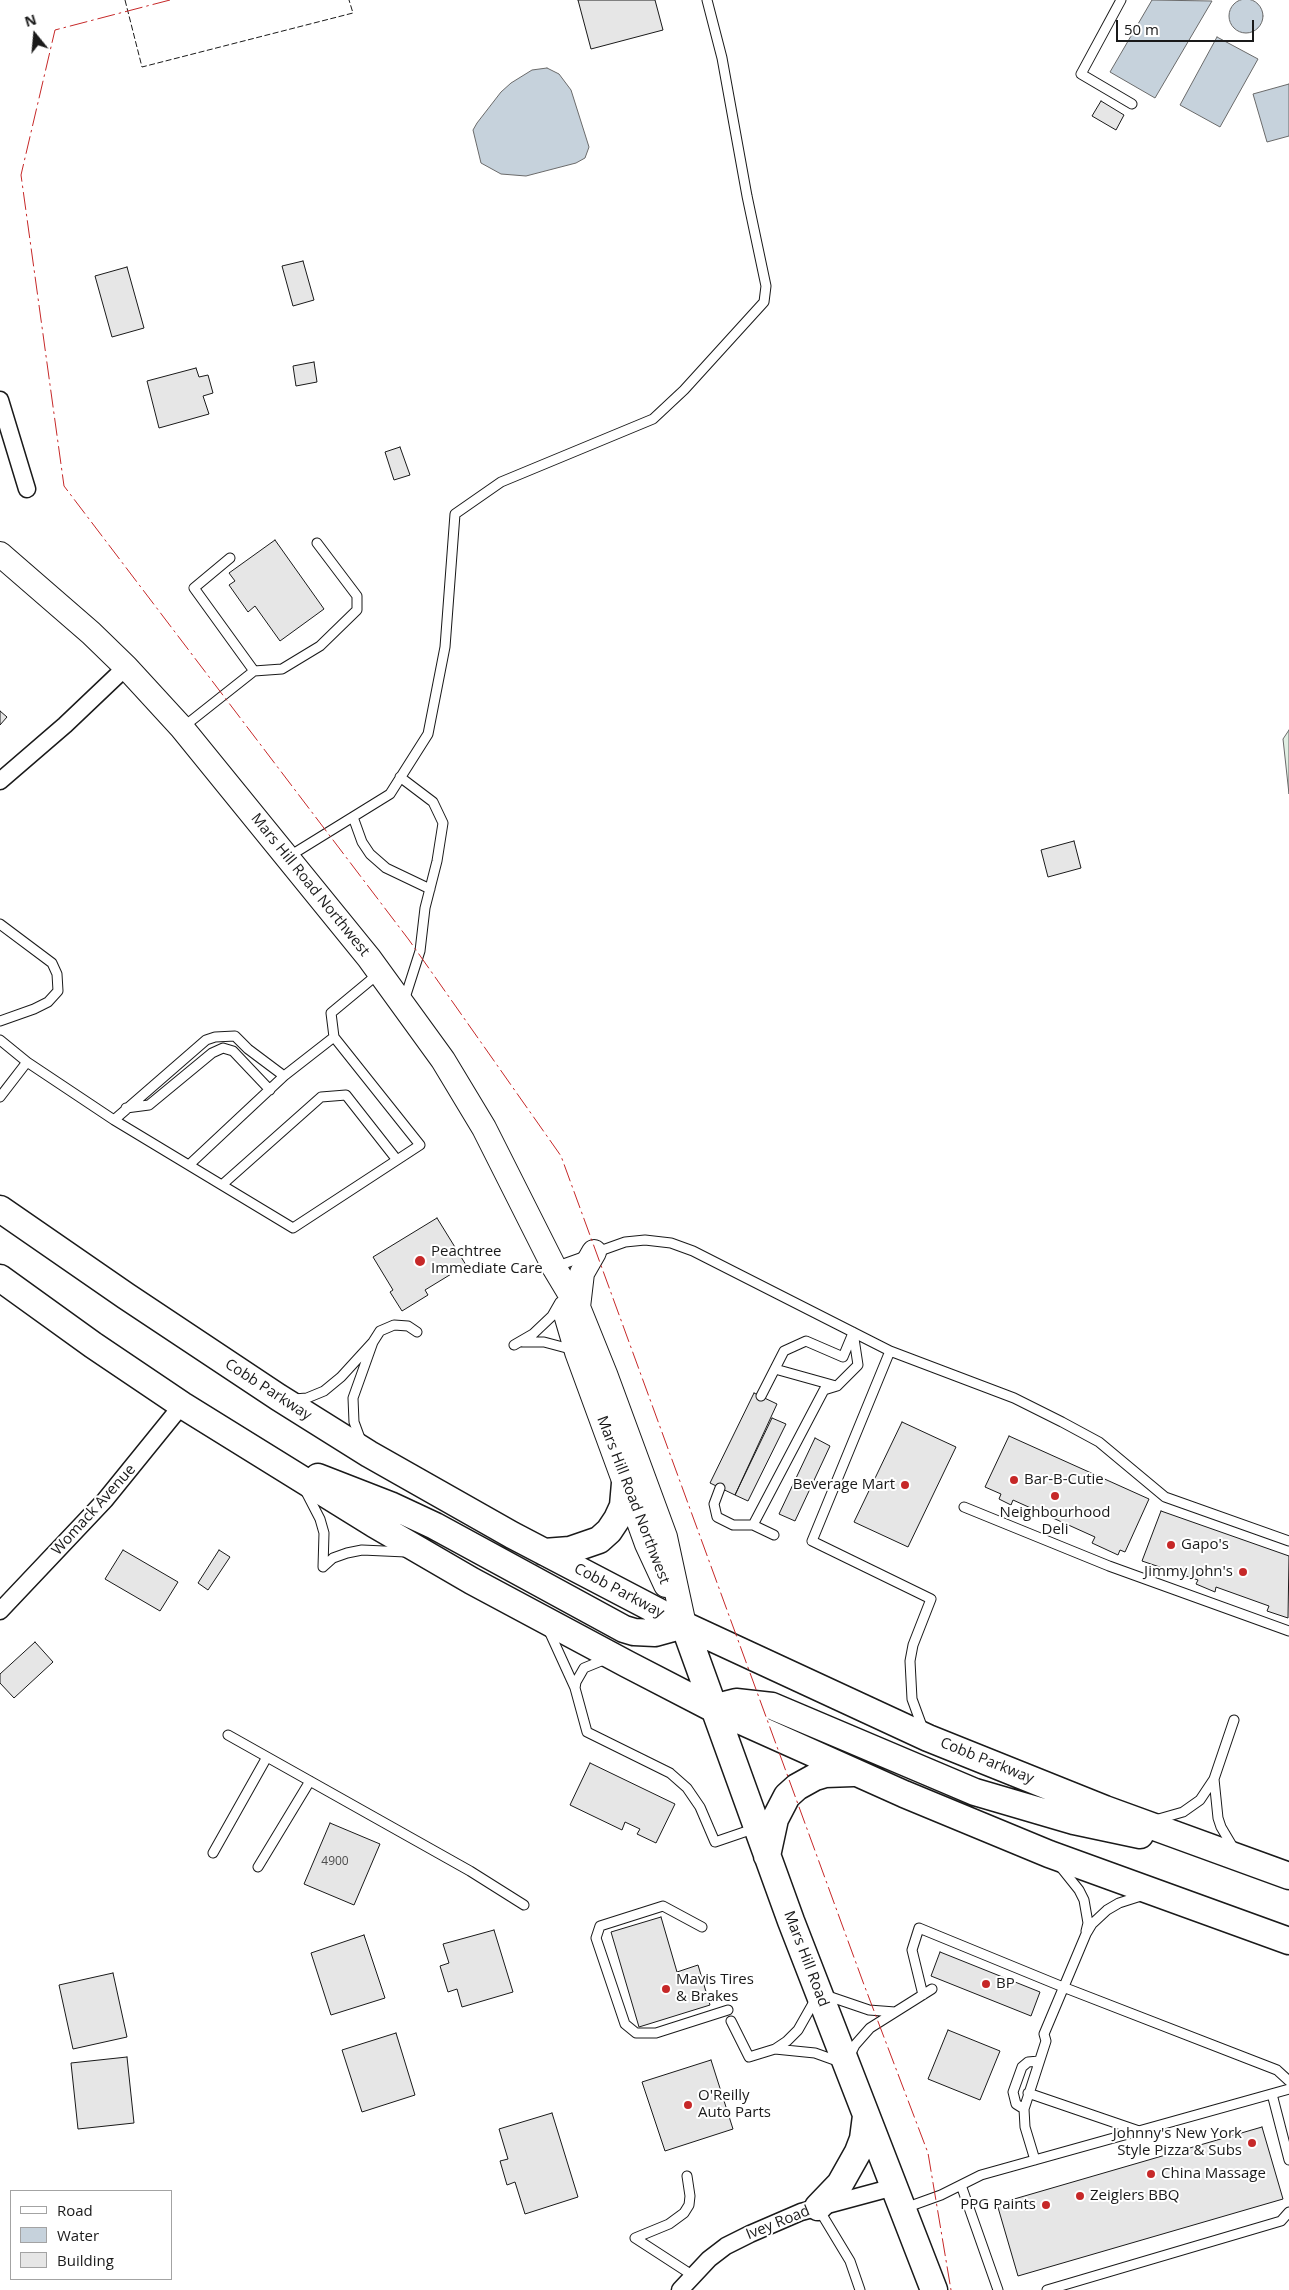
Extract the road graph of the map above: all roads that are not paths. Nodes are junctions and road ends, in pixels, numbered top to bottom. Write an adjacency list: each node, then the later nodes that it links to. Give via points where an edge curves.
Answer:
1 (706, 0): 12 (lane, via 722,58 766,286 764,302 684,390 653,419 501,482 455,514 445,647 428,734)
2 (1121, 0): 3 (lane, via 1080,74)
3 (1132, 104)
4 (0, 400): 5 (street)
5 (27, 489)
6 (317, 544): 10 (lane, via 357,596 357,610 320,646 282,669)
7 (0, 554): 9 (street, Mars Hill Road Northwest)
8 (230, 558): 10 (lane, via 194,588)
9 (126, 667): 11 (street, Mars Hill Road Northwest); 13 (street)
10 (254, 671): 11 (lane)
11 (182, 728): 15 (street, Mars Hill Road Northwest)
12 (400, 777): 14 (lane, via 390,794); 16 (lane, via 433,802 443,823)
13 (0, 782)
14 (353, 818): 15 (lane); 16 (lane, via 370,854 386,868)
15 (287, 857): 18 (street, Mars Hill Road Northwest)
16 (430, 889): 19 (lane, via 420,950)
17 (0, 924): 20 (lane, via 52,963 58,990 48,1002)
18 (380, 973): 19 (street, Mars Hill Road Northwest); 21 (lane, via 331,1013)
19 (403, 1003): 34 (street, Mars Hill Road Northwest, via 480,1121)
20 (0, 1021)
21 (334, 1037): 24 (lane); 29 (lane, via 420,1146)
22 (0, 1040): 23 (lane)
23 (27, 1062): 26 (lane); 28 (lane)
24 (284, 1076): 25 (lane); 27 (lane, via 235,1036 224,1035 206,1040)
25 (270, 1090): 27 (lane, via 233,1050 223,1048 212,1053 149,1105); 30 (lane)
26 (0, 1097)
27 (126, 1108): 28 (lane)
28 (114, 1120): 30 (lane)
29 (397, 1160): 31 (lane, via 294,1228); 31 (lane, via 346,1095 321,1097)
30 (190, 1164): 31 (lane)
31 (223, 1184)
32 (1, 1204): 45 (main road, Cobb Parkway, via 32,1232)
33 (594, 1252): 34 (lane); 36 (street); 38 (lane, via 625,1242 671,1243)
34 (554, 1267): 36 (street, Mars Hill Road Northwest)
35 (0, 1278): 46 (main road)
36 (570, 1302): 41 (street, Mars Hill Road Northwest); 41 (lane, via 518,1343 553,1344); 59 (street, Mars Hill Road Northwest, via 605,1374 665,1538)
37 (417, 1332): 39 (lane, via 408,1326 394,1325 380,1331)
38 (853, 1332): 40 (lane); 42 (lane, via 843,1357 806,1341 784,1351); 43 (lane, via 858,1365)
39 (373, 1342): 45 (lane, via 342,1377 324,1391 307,1398); 47 (lane, via 356,1388 352,1410 358,1434)
40 (890, 1351): 54 (lane, via 1014,1398 1062,1422 1099,1442 1165,1497); 66 (lane, via 812,1541 931,1599 910,1661 912,1699)
41 (577, 1352): 49 (street, Mars Hill Road Northwest)
42 (775, 1369): 43 (lane); 44 (lane)
43 (836, 1386): 52 (lane, via 824,1390)
44 (761, 1396)
45 (278, 1397): 47 (main road, Cobb Parkway)
46 (182, 1405): 48 (main road); 57 (street, Womack Avenue, via 106,1500)
47 (369, 1454): 55 (main road, Cobb Parkway)
48 (289, 1471): 56 (main road); 56 (lane, via 320,1519 324,1533 323,1567 333,1558 362,1550); 59 (main road, via 350,1488 399,1509 624,1629 655,1633)
49 (625, 1483): 55 (main road, via 623,1506 604,1536 584,1546); 59 (street, Mars Hill Road Northwest, via 647,1544)
50 (720, 1488): 52 (lane, via 714,1504 717,1517 732,1525)
51 (964, 1507): 60 (lane, via 1109,1566)
52 (753, 1525): 53 (lane)
53 (774, 1535)
54 (1289, 1540)
55 (544, 1552): 59 (main road, Cobb Parkway)
56 (425, 1554): 58 (main road)
57 (0, 1611)
58 (538, 1617): 61 (main road); 62 (lane, via 554,1639)
59 (684, 1625): 63 (main road, Mars Hill Road); 66 (main road, Cobb Parkway)
60 (1289, 1630)
61 (615, 1658): 62 (lane, via 584,1668); 63 (main road)
62 (575, 1688): 72 (lane, via 587,1732 670,1773 687,1788 700,1807 715,1842)
63 (712, 1708): 68 (main road); 72 (main road, Mars Hill Road); 73 (main road, via 736,1702 772,1706 983,1795 1074,1822)
64 (1234, 1720): 69 (lane)
65 (228, 1735): 67 (lane)
66 (928, 1738): 71 (main road, Cobb Parkway)
67 (267, 1757): 70 (lane); 74 (lane)
68 (855, 1773): 75 (main road); 76 (main road, via 825,1774 792,1791 775,1819)
69 (1214, 1779): 71 (lane, via 1192,1808); 77 (lane, via 1221,1827)
70 (310, 1781): 78 (lane); 81 (lane)
71 (1141, 1822): 73 (main road, Cobb Parkway)
72 (756, 1828): 76 (main road, Mars Hill Road)
73 (1204, 1846): 77 (main road, Cobb Parkway)
74 (213, 1853)
75 (1049, 1854): 80 (main road); 83 (lane, via 1084,1900 1088,1923)
76 (767, 1857): 87 (main road, Mars Hill Road)
77 (1244, 1861): 79 (main road, Cobb Parkway)
78 (258, 1867)
79 (1289, 1876)
80 (1157, 1894): 83 (lane, via 1136,1897 1113,1907 1099,1917); 84 (main road)
81 (524, 1905)
82 (702, 1927): 89 (lane, via 663,1906 600,1926 596,1938 625,2024 636,2033 656,2033)
83 (1086, 1934): 85 (lane)
84 (1289, 1941)
85 (1063, 1987): 88 (lane, via 919,1928 912,1950); 93 (lane, via 1044,2034 1046,2041); 95 (lane, via 1278,2070)
86 (932, 1988): 88 (lane)
87 (818, 1992): 90 (lane, via 879,2012); 92 (lane, via 798,2030); 94 (main road, Mars Hill Road)
88 (922, 1995): 90 (lane)
89 (728, 2010)
90 (895, 2012): 94 (lane, via 863,2034)
91 (732, 2021): 92 (lane, via 749,2057)
92 (775, 2049): 94 (lane, via 815,2053)
93 (1040, 2061): 97 (lane); 99 (lane, via 1028,2062 1022,2067 1013,2092 1016,2104)
94 (846, 2065): 100 (main road, Mars Hill Road)
95 (1289, 2081)
96 (1289, 2089): 98 (lane)
97 (1028, 2092): 99 (lane); 101 (lane)
98 (1272, 2094): 101 (lane); 103 (lane)
99 (1024, 2109): 102 (lane, via 1025,2127)
100 (866, 2116): 106 (main road, Mars Hill Road); 107 (main road, via 858,2152 840,2184)
101 (1139, 2131): 102 (lane)
102 (1035, 2160): 105 (lane, via 981,2175)
103 (1289, 2160)
104 (686, 2176): 109 (lane, via 690,2196 684,2213 669,2224 635,2238)
105 (961, 2185): 106 (lane); 113 (lane)
106 (898, 2198): 107 (street, Ivey Road); 112 (main road, Mars Hill Road)
107 (818, 2207): 109 (street, Ivey Road, via 734,2242); 111 (lane, via 850,2261)
108 (1289, 2212): 114 (lane, via 1281,2221)
109 (692, 2275): 110 (street, Ivey Road)
110 (680, 2290)
111 (860, 2290)
112 (934, 2290)
113 (998, 2290)
114 (1047, 2290)

